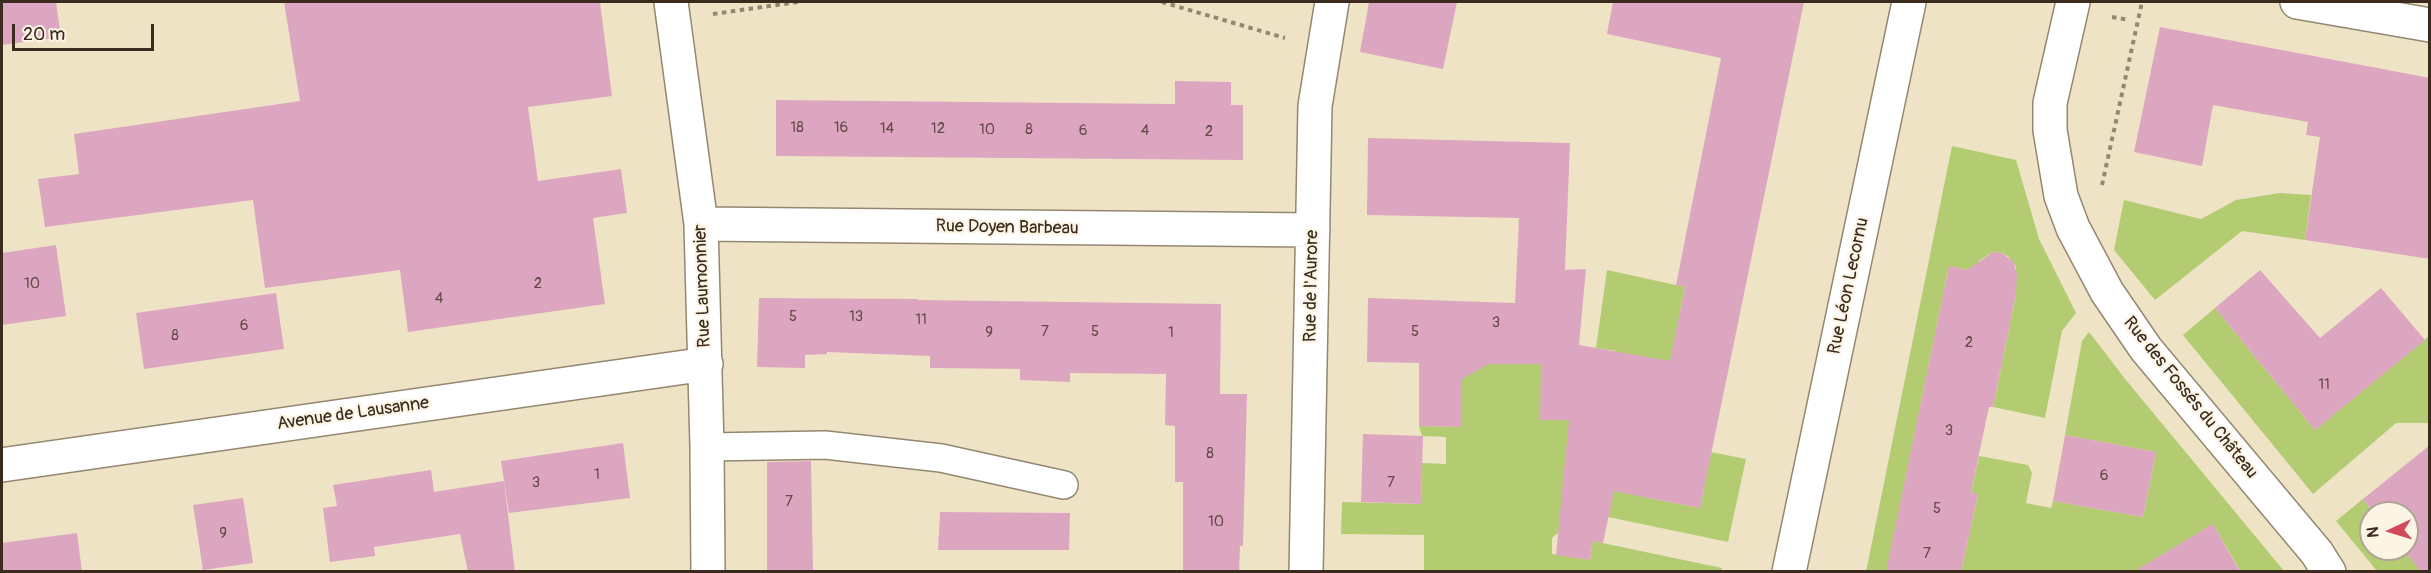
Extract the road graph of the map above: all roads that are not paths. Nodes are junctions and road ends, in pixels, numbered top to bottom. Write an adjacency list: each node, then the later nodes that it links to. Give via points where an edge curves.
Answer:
1 (1332, 2): 8 (street, Rue de l'Aurore, via 1315,106)
2 (1909, 2): 15 (street, Rue Léon Lecornu)
3 (2073, 2): 16 (street, Rue des Fossés du Château, via 2050,103 2050,130 2061,196 2073,228 2107,292 2146,349)
4 (2297, 2): 6 (street)
5 (672, 10): 7 (street, Rue Laumonnier)
6 (2430, 25)
7 (701, 224): 8 (street, Rue Doyen Barbeau); 9 (street, Rue Laumonnier)
8 (1313, 231): 14 (street, Rue de l'Aurore)
9 (705, 364): 10 (street, Rue Laumonnier); 11 (street, Avenue de Lausanne)
10 (707, 447): 12 (lane, via 825,445 942,458); 13 (street, Rue Laumonnier)
11 (2, 465)
12 (1064, 485)
13 (708, 572)
14 (1306, 572)
15 (1789, 572)
16 (2329, 572)

